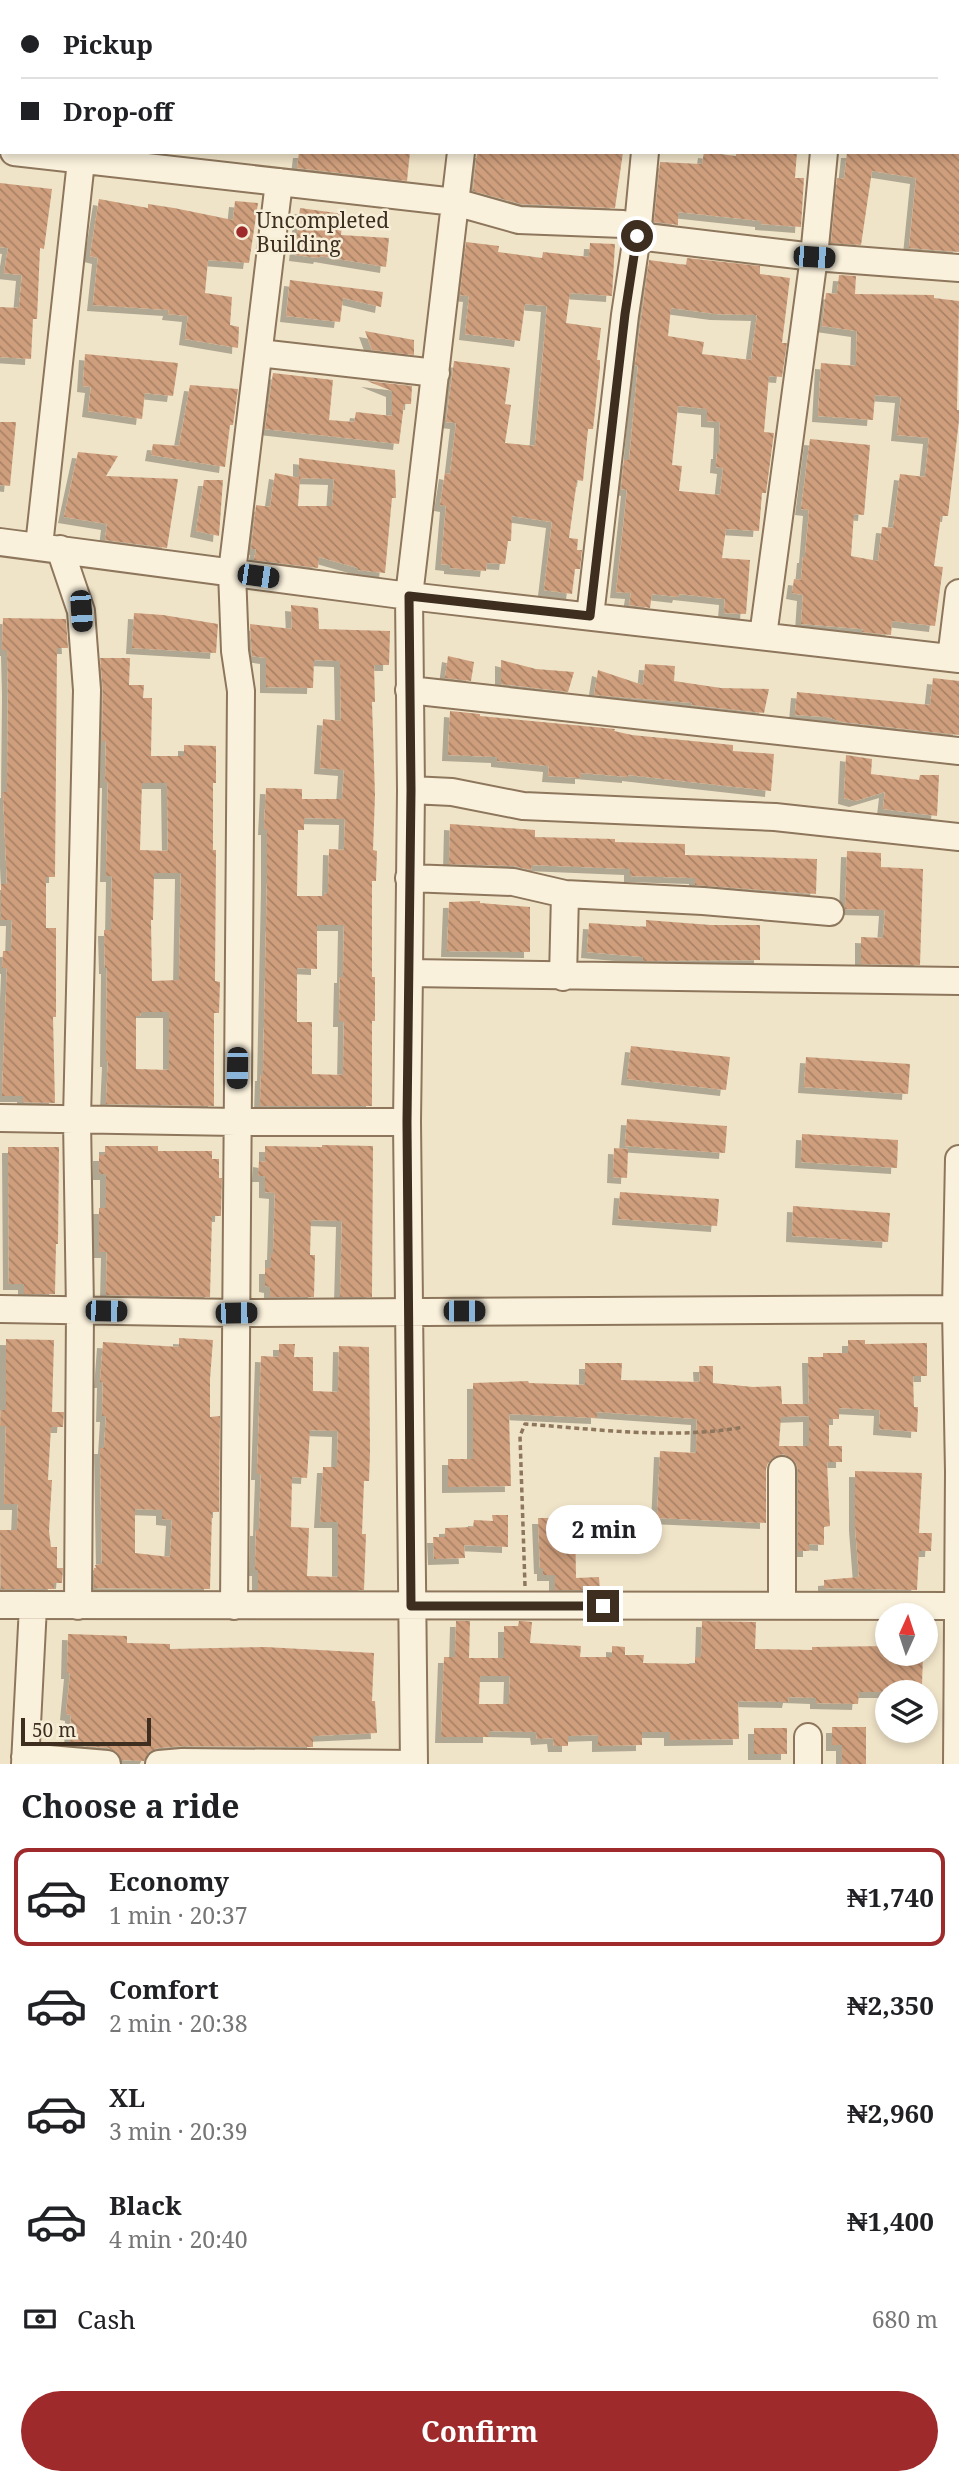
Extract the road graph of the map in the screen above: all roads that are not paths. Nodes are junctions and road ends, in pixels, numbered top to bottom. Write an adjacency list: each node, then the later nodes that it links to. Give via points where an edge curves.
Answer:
1 (48, 154): 5 (street)
2 (461, 154): 7 (street)
3 (645, 154): 8 (street)
4 (824, 154): 9 (street)
5 (82, 156): 6 (street); 14 (street)
6 (279, 182): 7 (street); 11 (street)
7 (455, 202): 8 (street, via 519,220 623,224); 12 (street)
8 (637, 236): 9 (street); 18 (street)
9 (814, 257): 10 (street); 19 (street)
10 (959, 268)
11 (259, 353): 12 (street); 15 (street)
12 (436, 373): 17 (street)
13 (0, 542): 14 (street)
14 (50, 548): 15 (street); 32 (street, via 81,611 87,690)
15 (232, 572): 17 (street); 33 (street, via 241,691)
16 (959, 593): 20 (street)
17 (409, 596): 18 (street); 21 (street)
18 (590, 616): 19 (street)
19 (763, 636): 20 (street)
20 (955, 658)
21 (409, 690): 22 (street); 23 (street)
22 (959, 751)
23 (411, 790): 24 (street, via 452,792 523,806 775,817); 25 (street)
24 (959, 837)
25 (409, 878): 26 (street, via 513,882); 28 (street)
26 (565, 894): 27 (street); 29 (street)
27 (830, 912)
28 (409, 973): 29 (street); 34 (street)
29 (563, 977): 30 (street)
30 (959, 981)
31 (0, 1118): 32 (street)
32 (77, 1119): 33 (street); 38 (street)
33 (236, 1122): 34 (street); 40 (street)
34 (407, 1122): 39 (street)
35 (959, 1159): 37 (street)
36 (0, 1309): 38 (street)
37 (958, 1309): 39 (street); 42 (street)
38 (80, 1310): 40 (street); 45 (street)
39 (409, 1311): 40 (street); 47 (street)
40 (236, 1313): 46 (street)
41 (782, 1470): 48 (street)
42 (959, 1472): 49 (street)
43 (0, 1605): 44 (street)
44 (33, 1606): 45 (street); 51 (street)
45 (78, 1606): 46 (street)
46 (234, 1606): 47 (street)
47 (411, 1606): 48 (street); 54 (street)
48 (782, 1606): 49 (street)
49 (956, 1606): 56 (street)
50 (808, 1737): 55 (street)
51 (25, 1761): 52 (street)
52 (107, 1764)
53 (159, 1764): 54 (street)
54 (414, 1764)
55 (808, 1764)
56 (957, 1764)

